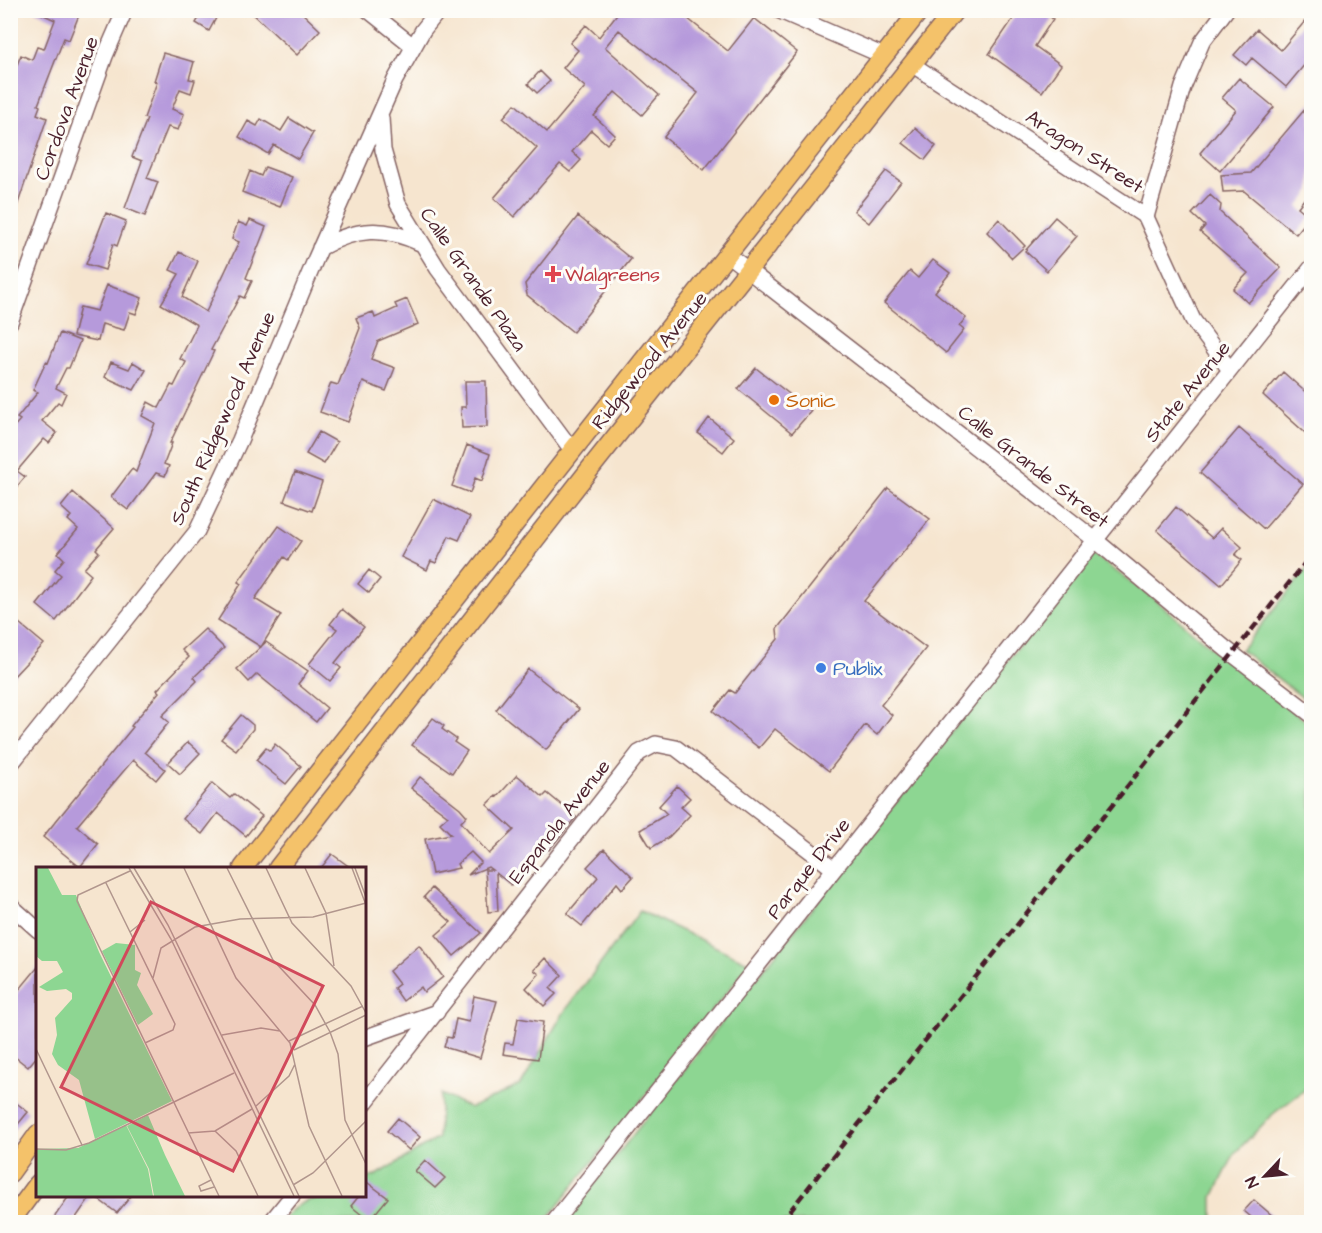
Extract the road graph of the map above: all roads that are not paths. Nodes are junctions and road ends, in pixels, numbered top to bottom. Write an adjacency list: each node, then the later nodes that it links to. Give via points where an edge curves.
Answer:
1 (125, 10): 18 (street, Cordova Avenue)
2 (368, 10): 8 (street)
3 (439, 10): 8 (street, South Ridgewood Avenue)
4 (778, 10): 9 (street)
5 (920, 10): 9 (main road, Ridgewood Avenue)
6 (955, 10): 10 (main road, Ridgewood Avenue)
7 (1226, 10): 12 (street, via 1202,42 1183,87)
8 (413, 46): 11 (street, South Ridgewood Avenue)
9 (884, 56): 15 (main road, Ridgewood Avenue)
10 (913, 64): 12 (street, Aragon Street); 17 (main road, Ridgewood Avenue)
11 (380, 116): 13 (street, Calle Grande Plaza, via 388,177); 14 (street, South Ridgewood Avenue)
12 (1146, 217): 19 (street, Aragon Street, via 1193,320)
13 (420, 243): 14 (street, via 396,232 377,230 354,233); 20 (street, Calle Grande Plaza)
14 (320, 248): 25 (street, South Ridgewood Avenue, via 240,440 197,531)
15 (727, 254): 17 (street, Calle Grande Street); 20 (main road, Ridgewood Avenue)
16 (1311, 267): 19 (street, State Avenue)
17 (749, 271): 21 (street, Calle Grande Street); 23 (main road, Ridgewood Avenue)
18 (10, 322)
19 (1230, 370): 21 (street, State Avenue)
20 (573, 450): 22 (main road, Ridgewood Avenue)
21 (1094, 540): 24 (street, Calle Grande Street); 28 (street, Parque Drive)
22 (429, 631): 23 (main road, via 425,651); 26 (main road, Ridgewood Avenue)
23 (429, 676): 27 (main road, Ridgewood Avenue)
24 (1311, 715)
25 (10, 765)
26 (244, 867)
27 (279, 867)
28 (834, 869): 31 (street, Espanola Avenue, via 675,748 656,744 639,753); 40 (street, Parque Drive)
29 (10, 905): 30 (street)
30 (36, 928)
31 (437, 1012): 32 (street); 33 (street, Espanola Avenue)
32 (366, 1037)
33 (366, 1101)
34 (36, 1137): 35 (main road)
35 (10, 1173)
36 (36, 1187): 38 (main road)
37 (291, 1197): 39 (street)
38 (10, 1222)
39 (271, 1222)
40 (554, 1222)

